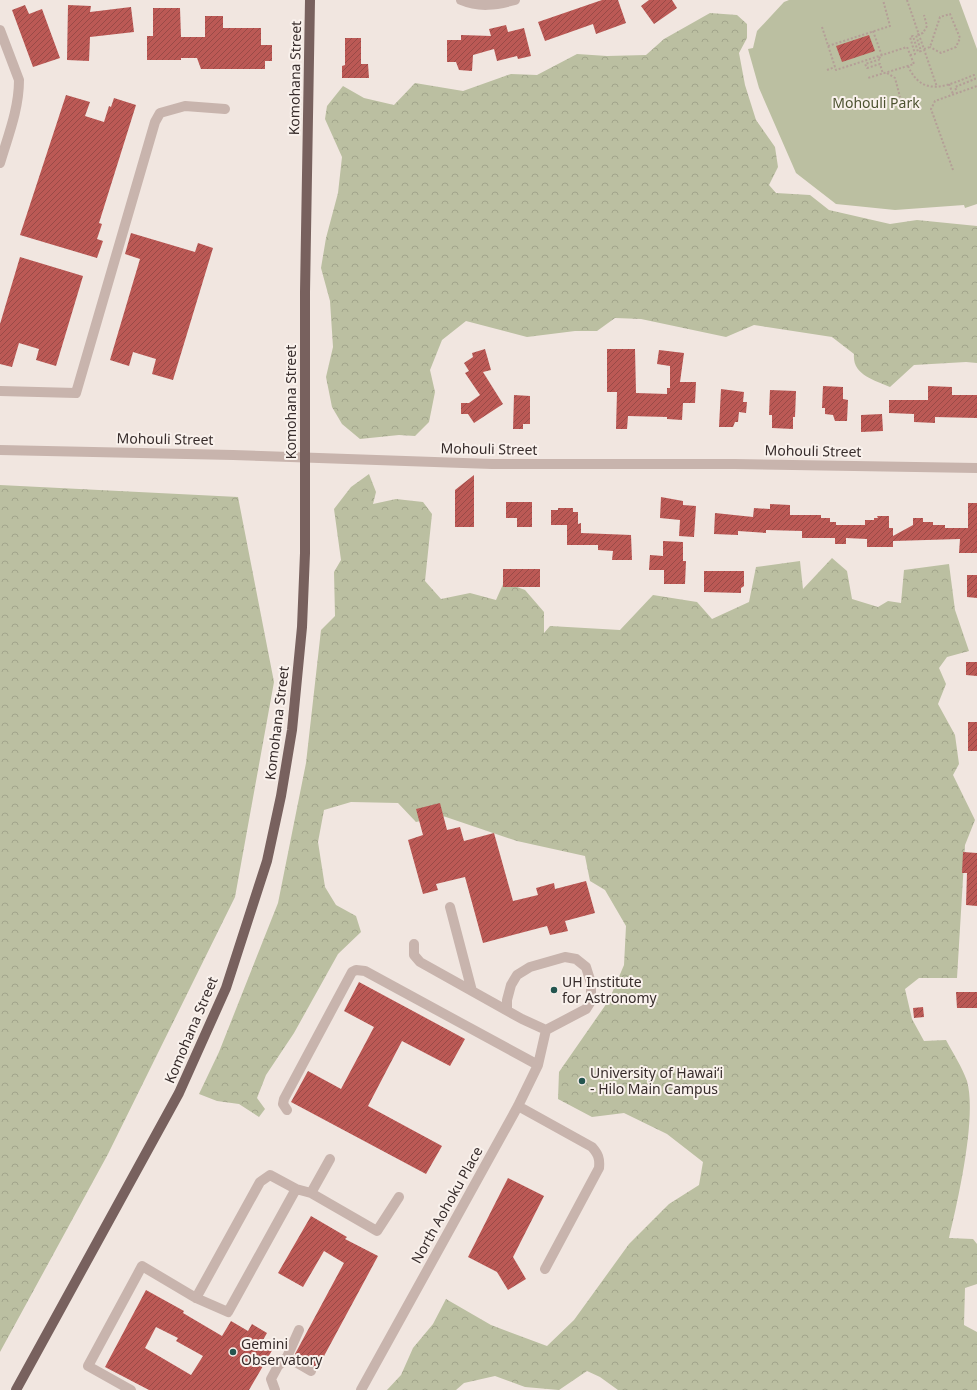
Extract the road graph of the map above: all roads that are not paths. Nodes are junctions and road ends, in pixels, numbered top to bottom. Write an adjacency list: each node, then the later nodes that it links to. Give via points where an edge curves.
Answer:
1 (310, 0): 9 (main road, Komohana Street, via 305,292)
2 (461, 0): 3 (street, via 487,6)
3 (515, 0)
4 (0, 30): 6 (street, via 19,80 18,103)
5 (225, 109): 7 (street, via 185,106 160,113 76,393)
6 (0, 163)
7 (0, 391)
8 (0, 450): 9 (street, Mohouli Street)
9 (306, 457): 10 (street, Mohouli Street, via 492,464); 28 (main road, Komohana Street, via 302,627 292,730 268,861 226,988 179,1093)
10 (977, 468)
11 (450, 907): 13 (street)
12 (414, 944): 13 (street, via 414,955 420,962)
13 (472, 991): 14 (street)
14 (507, 1010): 15 (street); 15 (street, via 511,985 517,975 530,966 565,957 576,959 586,967 591,983 592,1001 586,1010)
15 (546, 1030): 16 (street, North Aohoku Place)
16 (538, 1065): 17 (street, North Aohoku Place); 18 (street, via 365,971 356,970 352,972 284,1099 283,1104)
17 (518, 1106): 23 (street, via 592,1147 600,1160 599,1168); 31 (street, North Aohoku Place)
18 (287, 1110)
19 (330, 1159): 21 (street)
20 (296, 1189): 21 (street); 24 (street, via 270,1175 260,1182); 24 (street, via 228,1312)
21 (311, 1193): 22 (street, via 377,1231)
22 (399, 1197)
23 (545, 1270)
24 (196, 1298): 29 (street, via 142,1266 88,1366)
25 (299, 1330): 26 (street)
26 (287, 1357): 27 (street); 30 (street, via 271,1379)
27 (311, 1371)
28 (16, 1390)
29 (131, 1390)
30 (275, 1390)
31 (361, 1390)

